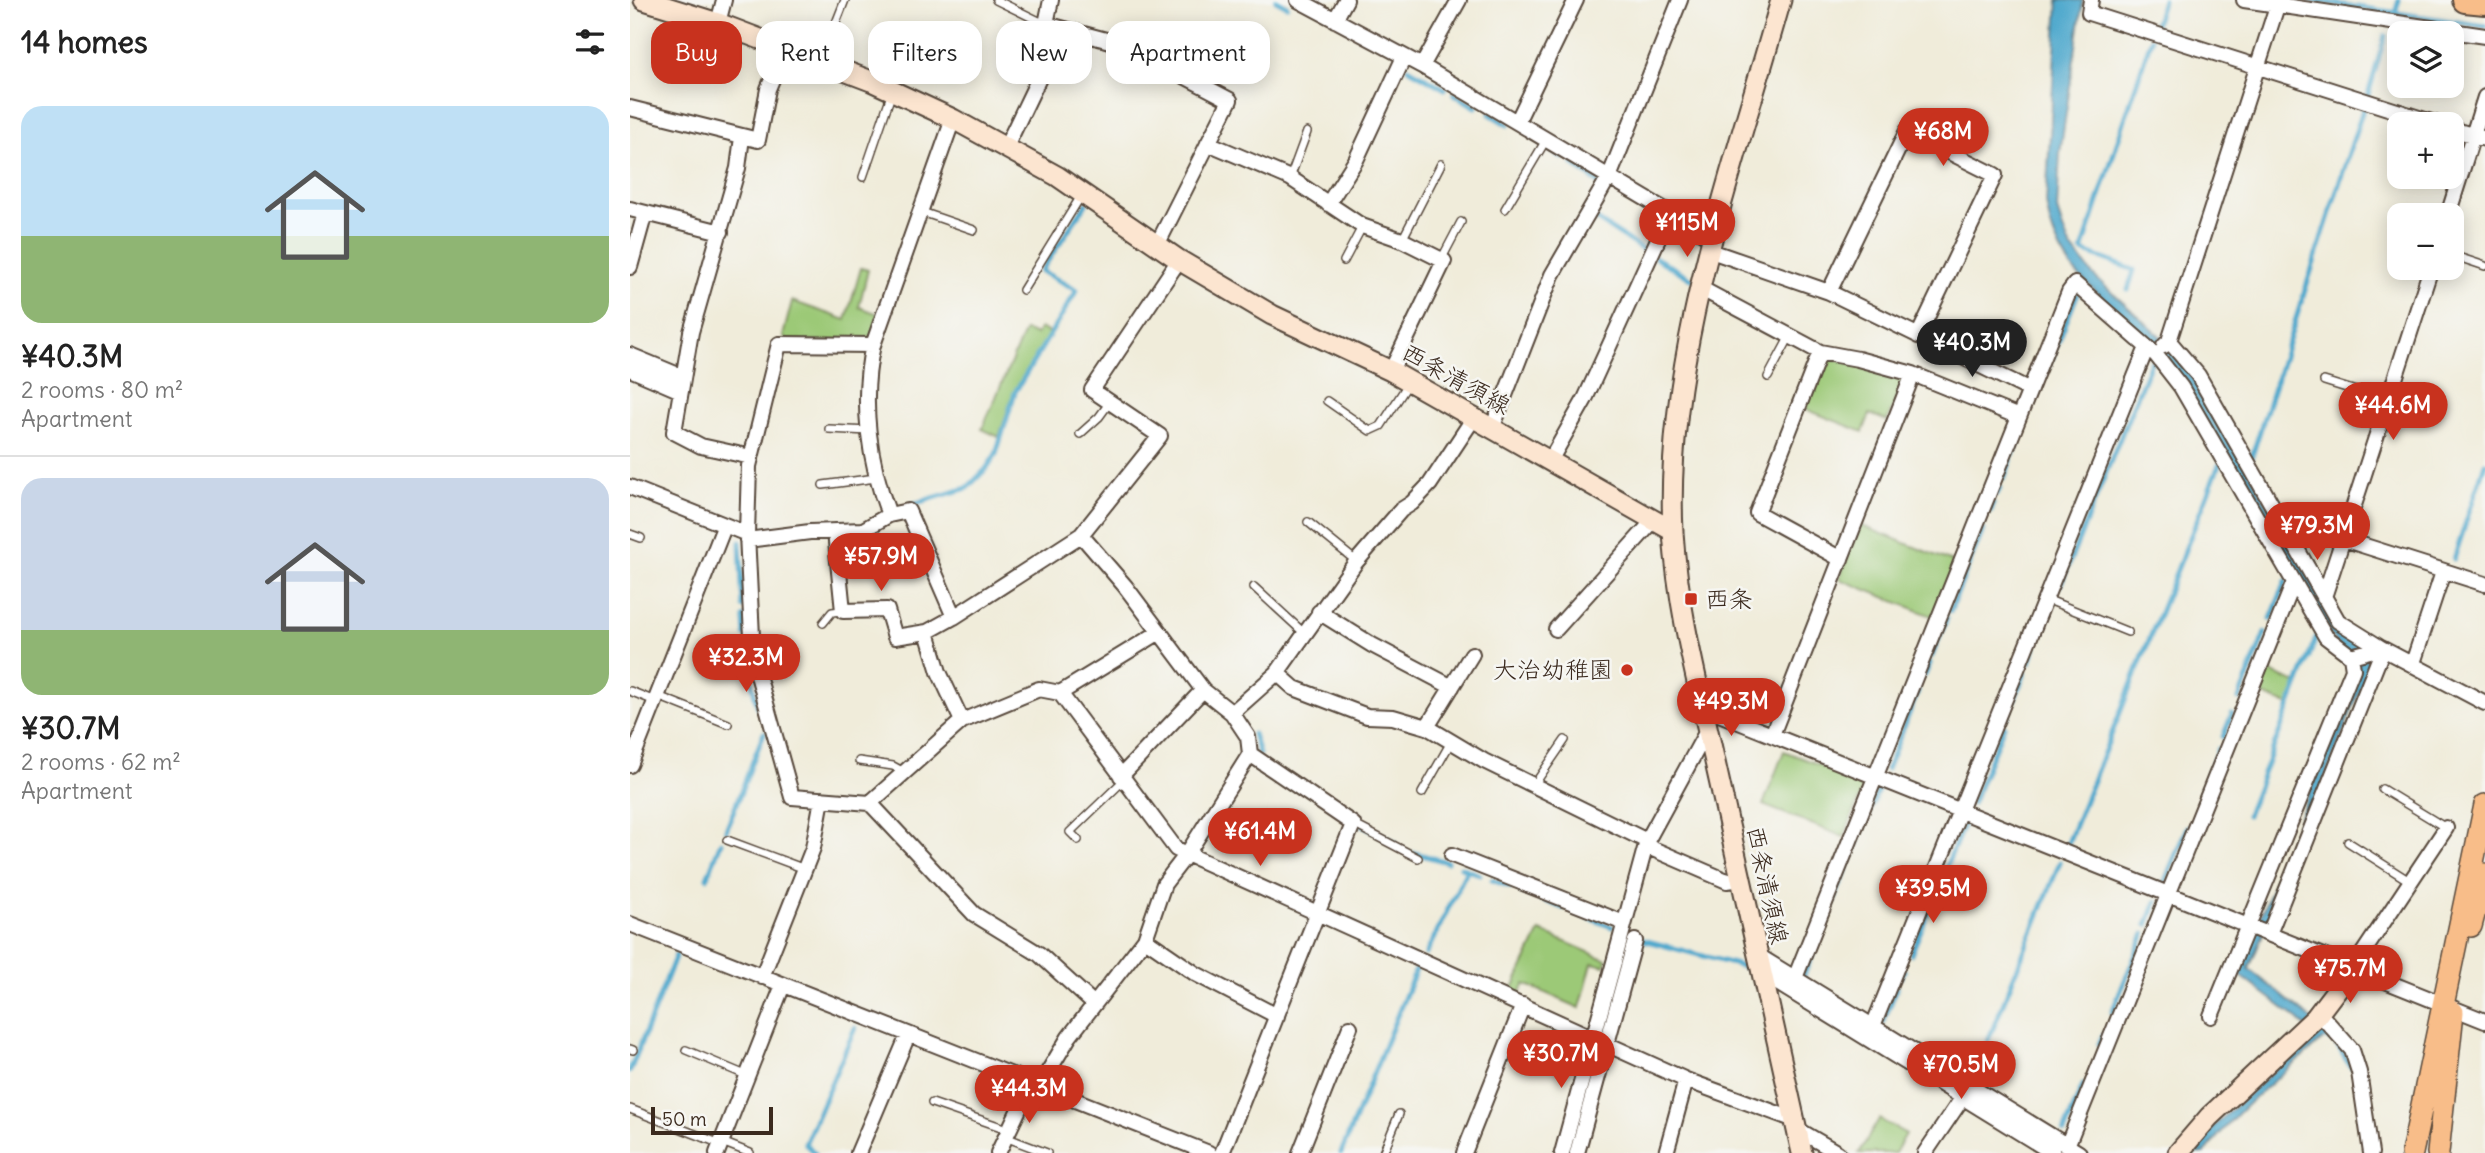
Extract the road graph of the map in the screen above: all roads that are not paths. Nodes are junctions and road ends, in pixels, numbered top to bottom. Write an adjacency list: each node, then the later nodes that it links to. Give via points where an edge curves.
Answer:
1 (644, 0): 18 (main road, 西条清須線)
2 (724, 0): 19 (street)
3 (845, 0): 20 (lane)
4 (996, 0): 21 (lane)
5 (1051, 0): 22 (street)
6 (1298, 0): 17 (street)
7 (1346, 0): 17 (street)
8 (1459, 0): 26 (street)
9 (1576, 0): 36 (street)
10 (1679, 0): 44 (street)
11 (1781, 0): 60 (main road)
12 (2091, 0): 27 (street, via 2088,13)
13 (2244, 0): 16 (street)
14 (2465, 0): 15 (highway)
15 (2485, 2)
16 (2277, 6): 24 (street); 27 (street)
17 (1335, 20): 25 (street)
18 (712, 21)
19 (719, 21)
20 (837, 21)
21 (1041, 21)
22 (1049, 21)
23 (1092, 36): 41 (street, via 1125,45 1230,100)
24 (2485, 36)
25 (1404, 57): 26 (street); 49 (street, via 1356,160)
26 (1422, 66): 36 (street)
27 (2260, 66): 34 (street); 74 (street)
28 (854, 76): 31 (main road, 西条清須線)
29 (770, 84): 38 (street, via 758,140)
30 (1036, 84): 42 (street)
31 (892, 91): 35 (main road, 西条清須線); 45 (lane)
32 (2485, 97): 39 (street)
33 (630, 108): 38 (street)
34 (2401, 112)
35 (953, 119): 42 (main road, 西条清須線); 52 (street)
36 (1517, 122): 40 (street)
37 (1307, 132): 46 (lane)
38 (741, 136): 57 (street, via 738,168)
39 (2479, 137): 48 (street)
40 (1547, 139): 44 (street); 50 (lane)
41 (1208, 143): 46 (street); 59 (street)
42 (1006, 147): 47 (main road, 西条清須線)
43 (1441, 164): 58 (lane)
44 (1610, 175): 53 (street); 90 (street, via 1552,275)
45 (863, 177)
46 (1290, 178): 49 (street)
47 (1083, 194): 59 (main road, 西条清須線); 69 (lane)
48 (2453, 203)
49 (1328, 204): 55 (street)
50 (1505, 209)
51 (637, 211): 57 (street); 66 (street)
52 (919, 211): 56 (lane); 73 (street)
53 (1670, 213): 60 (street); 95 (street, via 1585,399)
54 (1461, 222): 63 (lane)
55 (1362, 226): 58 (street); 64 (lane)
56 (974, 230)
57 (721, 232): 83 (street, via 691,332)
58 (1402, 240): 63 (street)
59 (1157, 245): 62 (main road, 西条清須線)
60 (1712, 246): 68 (main road); 70 (street)
61 (2464, 259): 65 (lane)
62 (1179, 260): 78 (main road, 西条清須線, via 1272,315); 87 (street, via 1092,390)
63 (1441, 260): 78 (street)
64 (1344, 261)
65 (2485, 266)
66 (630, 267)
67 (2427, 280): 86 (street)
68 (1700, 288): 72 (street); 103 (main road, via 1685,361)
69 (1023, 290)
70 (1829, 292): 71 (street); 71 (street, via 1907,131 1995,175)
71 (1918, 336): 84 (street)
72 (1790, 337): 75 (street); 80 (lane)
73 (873, 345): 92 (street, via 866,380); 94 (street, via 779,344)
74 (2160, 347): 84 (street, via 2075,284); 113 (street); 116 (street, via 2198,375); 117 (street)
75 (1820, 352): 79 (street); 110 (street, via 1756,513)
76 (630, 355): 83 (street)
77 (630, 369): 83 (street)
78 (1391, 370): 81 (main road, 西条清須線)
79 (1913, 374): 89 (street); 110 (street)
80 (1768, 377)
81 (1410, 381): 85 (lane, via 1381,426 1370,431); 88 (main road, 西条清須線)
82 (2324, 381): 86 (lane)
83 (682, 384): 94 (street, via 674,432 701,446)
84 (2029, 390): 89 (street)
85 (1327, 401)
86 (2388, 401): 109 (street)
87 (1110, 402): 93 (lane); 106 (street, via 1160,436)
88 (1475, 416): 90 (main road, 西条清須線); 111 (street, via 1430,484)
89 (2019, 417): 151 (street)
90 (1493, 426): 95 (main road, 西条清須線)
91 (829, 429): 92 (lane)
92 (869, 431): 96 (street)
93 (1080, 434)
94 (751, 457): 107 (street)
95 (1551, 459): 100 (main road, 西条清須線)
96 (876, 478): 97 (lane); 99 (street)
97 (823, 485)
98 (630, 487): 102 (street)
99 (889, 515): 104 (street, via 863,530); 120 (street, via 908,511)
100 (1654, 520): 103 (main road, 西条清須線); 122 (street)
101 (1308, 522): 111 (lane)
102 (724, 527): 107 (street); 136 (street)
103 (1673, 531): 138 (main road, 西条清須線, via 1681,598)
104 (835, 532): 107 (street); 118 (street)
105 (630, 534): 108 (lane)
106 (1081, 535): 120 (street); 125 (street)
107 (747, 537): 156 (street, via 753,657 773,732 792,797)
108 (640, 538)
109 (2343, 539): 112 (street); 116 (street)
110 (1841, 559): 144 (street)
111 (1356, 562): 119 (street)
112 (2443, 572): 114 (street); 130 (street)
113 (2294, 582): 129 (street, via 2326,637); 173 (street)
114 (2485, 584)
115 (1254, 587): 126 (lane)
116 (2324, 597): 127 (street, via 2345,628)
117 (2046, 599): 124 (lane); 159 (street)
118 (843, 611): 121 (lane, via 832,612); 123 (street, via 887,611 895,637)
119 (1319, 612): 126 (street); 132 (street)
120 (954, 617): 123 (street)
121 (823, 623)
122 (1556, 629)
123 (927, 632): 140 (street)
124 (2128, 632)
125 (1158, 633): 133 (street); 135 (street)
126 (1304, 633): 131 (street)
127 (2378, 649): 129 (street); 130 (street); 178 (street)
128 (1472, 654): 132 (street)
129 (2351, 656): 178 (street, via 2353,669)
130 (2413, 663): 137 (street)
131 (1277, 673): 139 (street); 142 (street, via 1294,688 1367,716 1393,717)
132 (1452, 687): 142 (street)
133 (1203, 690): 139 (street); 152 (street)
134 (630, 691): 136 (lane)
135 (1060, 693): 140 (street, via 1040,689); 152 (street)
136 (656, 699): 141 (lane); 149 (street)
137 (2485, 703)
138 (1704, 708): 143 (main road, 西条清須線); 144 (street)
139 (1232, 713): 147 (street, via 1248,737)
140 (962, 721): 150 (street)
141 (727, 724)
142 (1427, 727): 145 (street)
143 (1708, 729): 165 (street); 171 (main road, 西条清須線)
144 (1772, 735): 151 (street)
145 (1452, 740): 153 (street); 155 (lane)
146 (1565, 740): 153 (lane)
147 (1250, 754): 160 (street); 166 (street)
148 (859, 761): 150 (lane)
149 (630, 765)
150 (904, 772): 157 (street)
151 (1876, 777): 159 (street); 186 (street)
152 (1123, 778): 163 (lane, via 1070,832); 166 (street, via 1176,849)
153 (1534, 785): 165 (street)
154 (2382, 789): 161 (lane)
155 (1422, 793)
156 (822, 799): 157 (street); 169 (street)
157 (870, 803): 188 (street, via 974,914 1039,954)
158 (2485, 805): 190 (main road)
159 (1961, 811): 173 (street); 195 (street)
160 (1353, 824): 168 (lane); 174 (street)
161 (2446, 828): 172 (street)
162 (727, 840): 169 (lane)
163 (1078, 840)
164 (2348, 842): 172 (lane)
165 (1647, 844): 171 (street, via 1727,881); 176 (street)
166 (1187, 854): 174 (street); 179 (street, via 1164,884)
167 (1452, 855): 176 (street)
168 (1418, 858)
169 (805, 869): 185 (street)
170 (2485, 874): 175 (main road)
171 (1741, 879): 183 (main road, 西条清須線)
172 (2411, 882): 184 (street)
173 (2169, 894): 178 (street); 211 (street)
174 (1317, 914): 189 (street); 191 (street)
175 (2479, 920): 190 (main road)
176 (1624, 923): 181 (street)
177 (630, 924): 185 (street)
178 (2259, 930): 184 (street); 192 (street)
179 (1145, 939): 188 (street); 191 (street, via 1196,974)
180 (1635, 941): 182 (street)
181 (1616, 952): 182 (street); 198 (street)
182 (1631, 957): 198 (street)
183 (1759, 964): 186 (street); 203 (street); 208 (main road, 西条清須線)
184 (2353, 968): 190 (street); 193 (main road)
185 (762, 977): 187 (street)
186 (1795, 978): 195 (street)
187 (783, 985): 197 (street); 200 (street)
188 (1094, 1004): 202 (street)
189 (1523, 1005): 198 (street); 220 (street)
190 (2447, 1007): 194 (street); 230 (main road); 231 (main road)
191 (1277, 1016): 217 (street)
192 (2211, 1016)
193 (2313, 1020): 228 (main road, via 2209,1117); 229 (street, via 2351,1050)
194 (2485, 1021)
195 (1874, 1026): 211 (street)
196 (1350, 1027): 218 (street)
197 (908, 1035): 202 (street); 213 (street)
198 (1601, 1040): 201 (street); 205 (street)
199 (685, 1051): 200 (lane)
200 (748, 1076): 210 (street)
201 (1686, 1080): 208 (street); 223 (street)
202 (1035, 1085): 209 (street); 216 (street)
203 (1963, 1097): 226 (street); 227 (street)
204 (932, 1103): 209 (lane)
205 (1583, 1103): 221 (street); 222 (street)
206 (630, 1109): 210 (lane)
207 (1399, 1114): 219 (lane)
208 (1796, 1125): 224 (main road, 西条清須線); 225 (street)
209 (1006, 1133): 214 (street); 215 (lane)
210 (720, 1146): 212 (lane)
211 (2073, 1149)
212 (750, 1153)
213 (858, 1153)
214 (998, 1153)
215 (1047, 1153)
216 (1209, 1153)
217 (1222, 1153)
218 (1300, 1153)
219 (1383, 1153)
220 (1464, 1153)
221 (1562, 1153)
222 (1577, 1153)
223 (1666, 1153)
224 (1802, 1153)
225 (1838, 1153)
226 (1925, 1153)
227 (2053, 1153)
228 (2178, 1153)
229 (2371, 1153)
230 (2412, 1153)
231 (2438, 1153)

